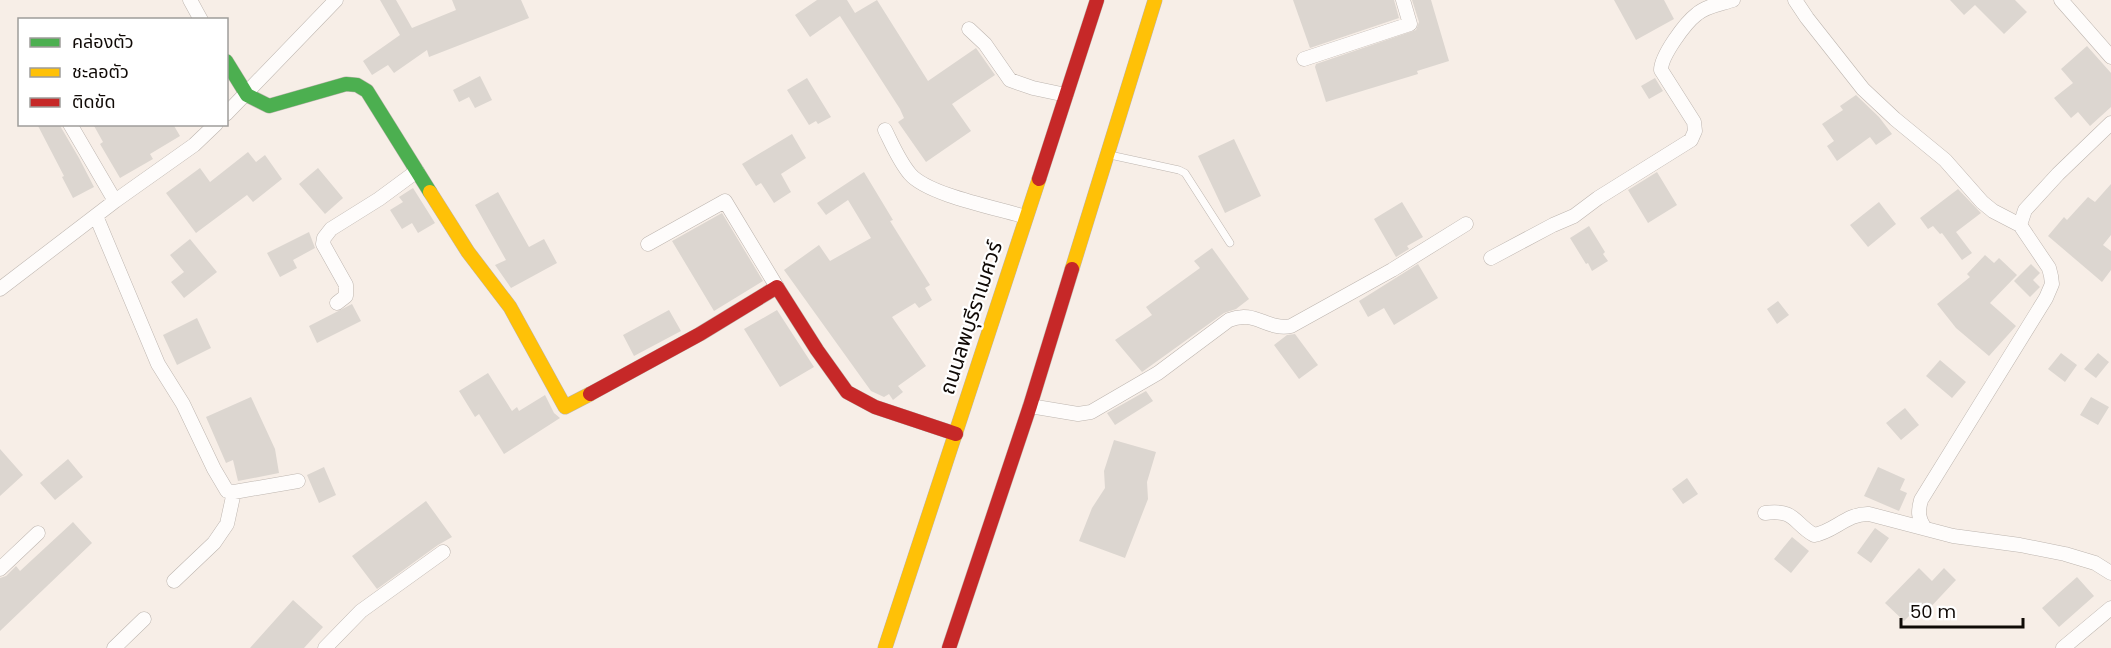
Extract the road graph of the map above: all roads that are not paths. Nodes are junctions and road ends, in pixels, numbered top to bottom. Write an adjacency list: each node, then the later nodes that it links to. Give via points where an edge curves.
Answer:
1 (190, 0): 9 (street)
2 (336, 0): 14 (street)
3 (1097, 0): 15 (main road, ถนนลพบุรีราเมศวร์)
4 (1155, 0): 21 (main road)
5 (1403, 0): 12 (street, via 1410,24)
6 (1733, 0): 30 (street, via 1697,14 1662,63 1662,70 1694,122 1691,140 1574,216)
7 (1796, 0): 27 (street, via 1863,89 1946,160 1982,202)
8 (2061, 0): 11 (street)
9 (200, 18)
10 (969, 29): 15 (street, via 985,44 1010,80)
11 (2111, 57)
12 (1304, 59)
13 (228, 64): 14 (main road)
14 (247, 95): 16 (street); 22 (main road, via 269,106 346,84 360,86 370,94)
15 (1066, 95): 25 (main road, ถนนลพบุรีราเมศวร์)
16 (228, 112)
17 (2111, 123): 27 (street, via 2025,210)
18 (71, 126): 23 (street)
19 (214, 126): 23 (street, via 194,145)
20 (885, 130): 25 (street, via 906,169 922,184)
21 (1108, 154): 28 (lane, via 1185,173); 34 (main road)
22 (417, 171): 31 (main road, via 468,252 509,304 565,408); 33 (street, via 327,233 323,244 346,285 346,296)
23 (114, 201): 24 (street)
24 (96, 216): 32 (street); 37 (street, via 158,364 183,404 214,469 227,490)
25 (1026, 217): 35 (main road, ถนนลพบุรีราเมศวร์)
26 (1466, 224): 34 (street, via 1291,326 1275,326 1250,316 1229,320 1158,373 1091,412 1078,414)
27 (2020, 225): 39 (street, via 2049,268 2050,290 1921,500 1918,513)
28 (1230, 243)
29 (648, 244): 31 (street, via 725,201)
30 (1491, 258)
31 (777, 287): 35 (main road, via 847,392 875,407)
32 (0, 289)
33 (337, 303)
34 (1030, 406): 50 (main road)
35 (956, 435): 49 (main road, ถนนลพบุรีราเมศวร์)
36 (298, 481): 37 (street)
37 (234, 492): 44 (street, via 227,525)
38 (1765, 513): 39 (street, via 1790,515 1814,535 1862,514)
39 (1924, 527): 43 (street, via 1953,536 2066,554)
40 (38, 533): 42 (street)
41 (443, 552): 48 (street, via 361,611)
42 (0, 569)
43 (2111, 573)
44 (174, 581)
45 (2111, 608): 51 (street)
46 (144, 619): 47 (street)
47 (114, 648)
48 (325, 648)
49 (885, 648)
50 (949, 648)
51 (2063, 648)

